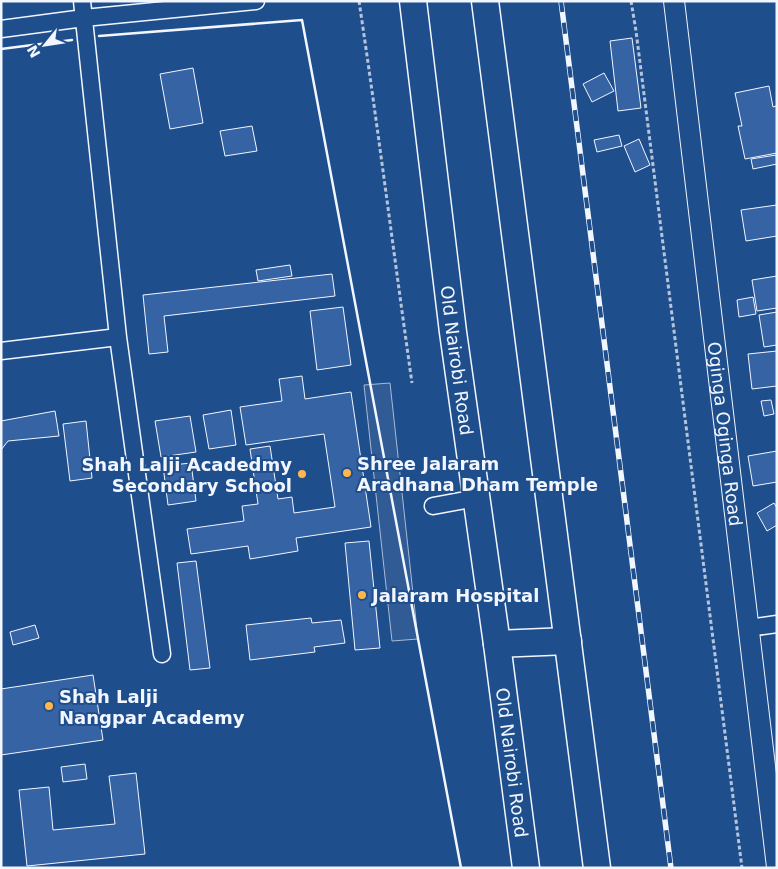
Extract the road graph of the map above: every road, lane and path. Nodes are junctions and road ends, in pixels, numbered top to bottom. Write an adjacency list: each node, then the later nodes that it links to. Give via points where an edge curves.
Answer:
1 (82, 1): 8 (street)
2 (256, 1): 8 (street)
3 (358, 1): 12 (path)
4 (413, 1): 13 (highway, Old Nairobi Road)
5 (485, 1): 17 (highway)
6 (631, 1): 23 (path)
7 (674, 1): 16 (street, Oginga Oginga Road)
8 (84, 18): 9 (street); 10 (street)
9 (1, 30)
10 (118, 336): 11 (street); 19 (street)
11 (1, 351)
12 (412, 383)
13 (476, 498): 14 (street); 18 (highway, Old Nairobi Road)
14 (433, 506)
15 (777, 624): 16 (street)
16 (748, 628): 20 (street, Oginga Oginga Road)
17 (568, 641): 18 (highway); 22 (highway)
18 (497, 644): 21 (highway, Old Nairobi Road)
19 (162, 654)
20 (777, 867)
21 (526, 868)
22 (597, 868)
23 (742, 868)

